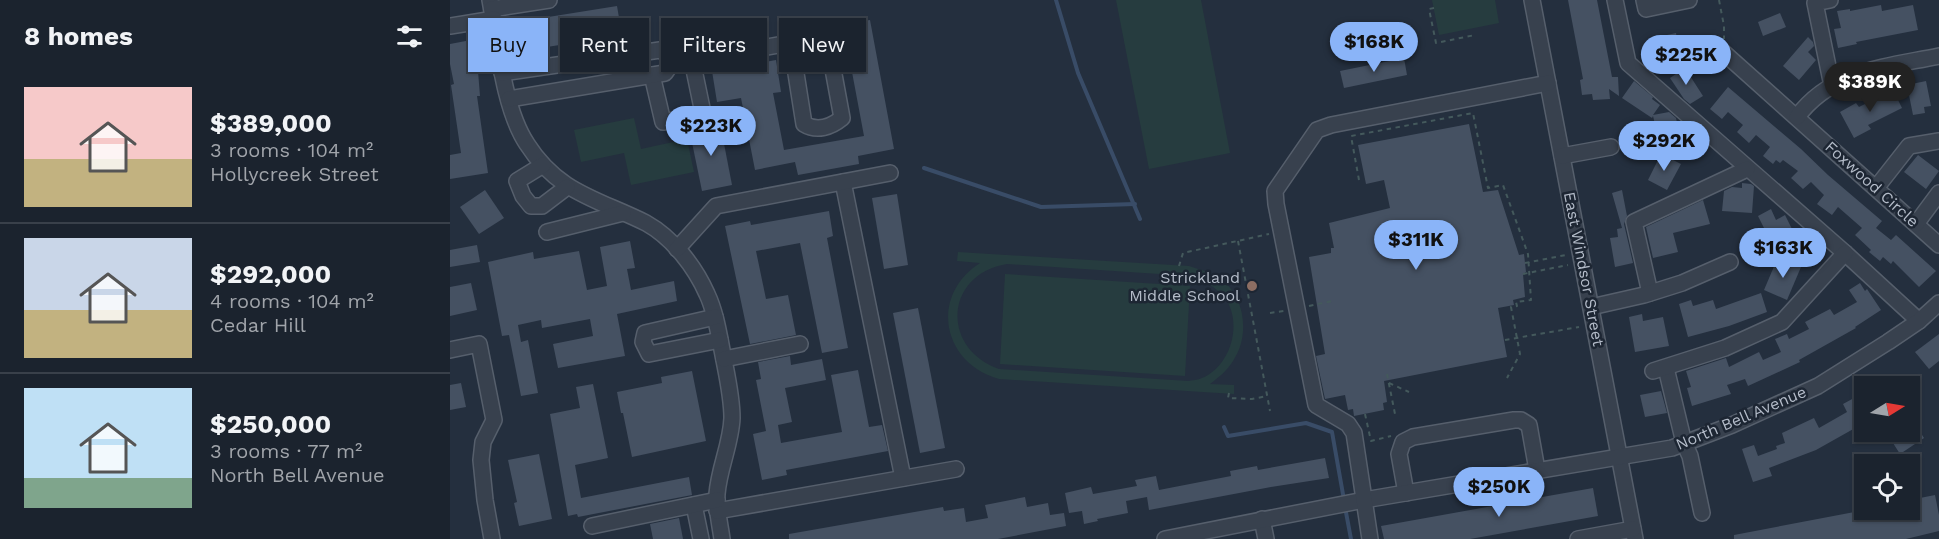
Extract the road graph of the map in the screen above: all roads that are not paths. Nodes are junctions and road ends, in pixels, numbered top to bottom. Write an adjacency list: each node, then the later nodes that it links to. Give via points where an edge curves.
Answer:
1 (549, 0): 7 (street)
2 (1532, 0): 17 (street, East Windsor Street)
3 (1615, 0): 25 (street, via 1628,63)
4 (1644, 0): 5 (street, via 1646,9)
5 (1689, 0)
6 (1830, 0): 18 (street, via 1815,3)
7 (492, 9): 8 (street); 15 (street)
8 (450, 26)
9 (791, 42): 9 (street, via 824,37 828,42 842,118 832,126 811,129 804,124)
10 (661, 51): 15 (street)
11 (1723, 52): 20 (street, Foxwood Circle)
12 (1939, 56): 18 (street, via 1865,71)
13 (666, 72): 16 (street)
14 (694, 72): 16 (street, via 703,113 663,122)
15 (502, 73): 19 (street)
16 (652, 75): 19 (street)
17 (1548, 83): 23 (street, East Windsor Street); 53 (street, via 1331,124 1317,130 1275,191 1316,405 1348,424 1354,433)
18 (1832, 86): 20 (street, via 1817,94)
19 (509, 99): 24 (street, via 519,131)
20 (1797, 117): 29 (street, Foxwood Circle)
21 (1939, 141): 29 (street, via 1909,146)
22 (1611, 147): 23 (street)
23 (1562, 156): 40 (street, East Windsor Street)
24 (543, 165): 28 (street); 28 (street, via 517,181 531,206 542,206)
25 (1747, 169): 36 (street); 38 (street, via 1634,222)
26 (890, 173): 27 (street)
27 (843, 182): 35 (street, via 716,206); 51 (street)
28 (567, 187): 31 (street)
29 (1876, 188): 32 (street, Foxwood Circle)
30 (1939, 193): 32 (street)
31 (623, 213): 33 (street); 35 (street, via 647,224)
32 (1916, 224): 34 (street, Foxwood Circle)
33 (547, 232)
34 (1939, 244)
35 (677, 249): 41 (street, via 698,277)
36 (1845, 254): 42 (street); 47 (street, via 1782,322 1725,348 1660,369)
37 (1730, 262): 38 (street)
38 (1650, 293): 40 (street)
39 (1939, 303): 42 (street, North Bell Avenue)
40 (1591, 307): 48 (street, East Windsor Street)
41 (715, 317): 43 (street); 43 (street, via 645,333 643,342 649,354)
42 (1919, 321): 47 (street, North Bell Avenue, via 1818,386)
43 (720, 340): 46 (street)
44 (800, 344): 46 (street)
45 (450, 350): 61 (street, via 479,344 494,420 483,442 481,460)
46 (724, 359): 55 (street, via 732,419)
47 (1684, 443): 48 (street, North Bell Avenue); 56 (street)
48 (1620, 457): 50 (street, North Bell Avenue); 60 (street, East Windsor Street)
49 (956, 469): 51 (street)
50 (1537, 470): 52 (street, North Bell Avenue); 52 (street, via 1529,425 1521,420 1413,437 1403,442 1399,454)
51 (903, 478): 55 (street)
52 (1406, 493): 53 (street, North Bell Avenue)
53 (1363, 501): 57 (street, North Bell Avenue); 66 (street)
54 (694, 505): 55 (street); 58 (street); 59 (street)
55 (718, 510): 58 (street); 63 (street)
56 (1702, 513)
57 (1262, 519): 64 (street, North Bell Avenue); 65 (street)
58 (697, 522): 62 (street)
59 (592, 526)
60 (1634, 534): 67 (street)
61 (492, 539)
62 (700, 539)
63 (722, 539)
64 (1165, 539)
65 (1266, 539)
66 (1371, 539)
67 (1578, 539)

